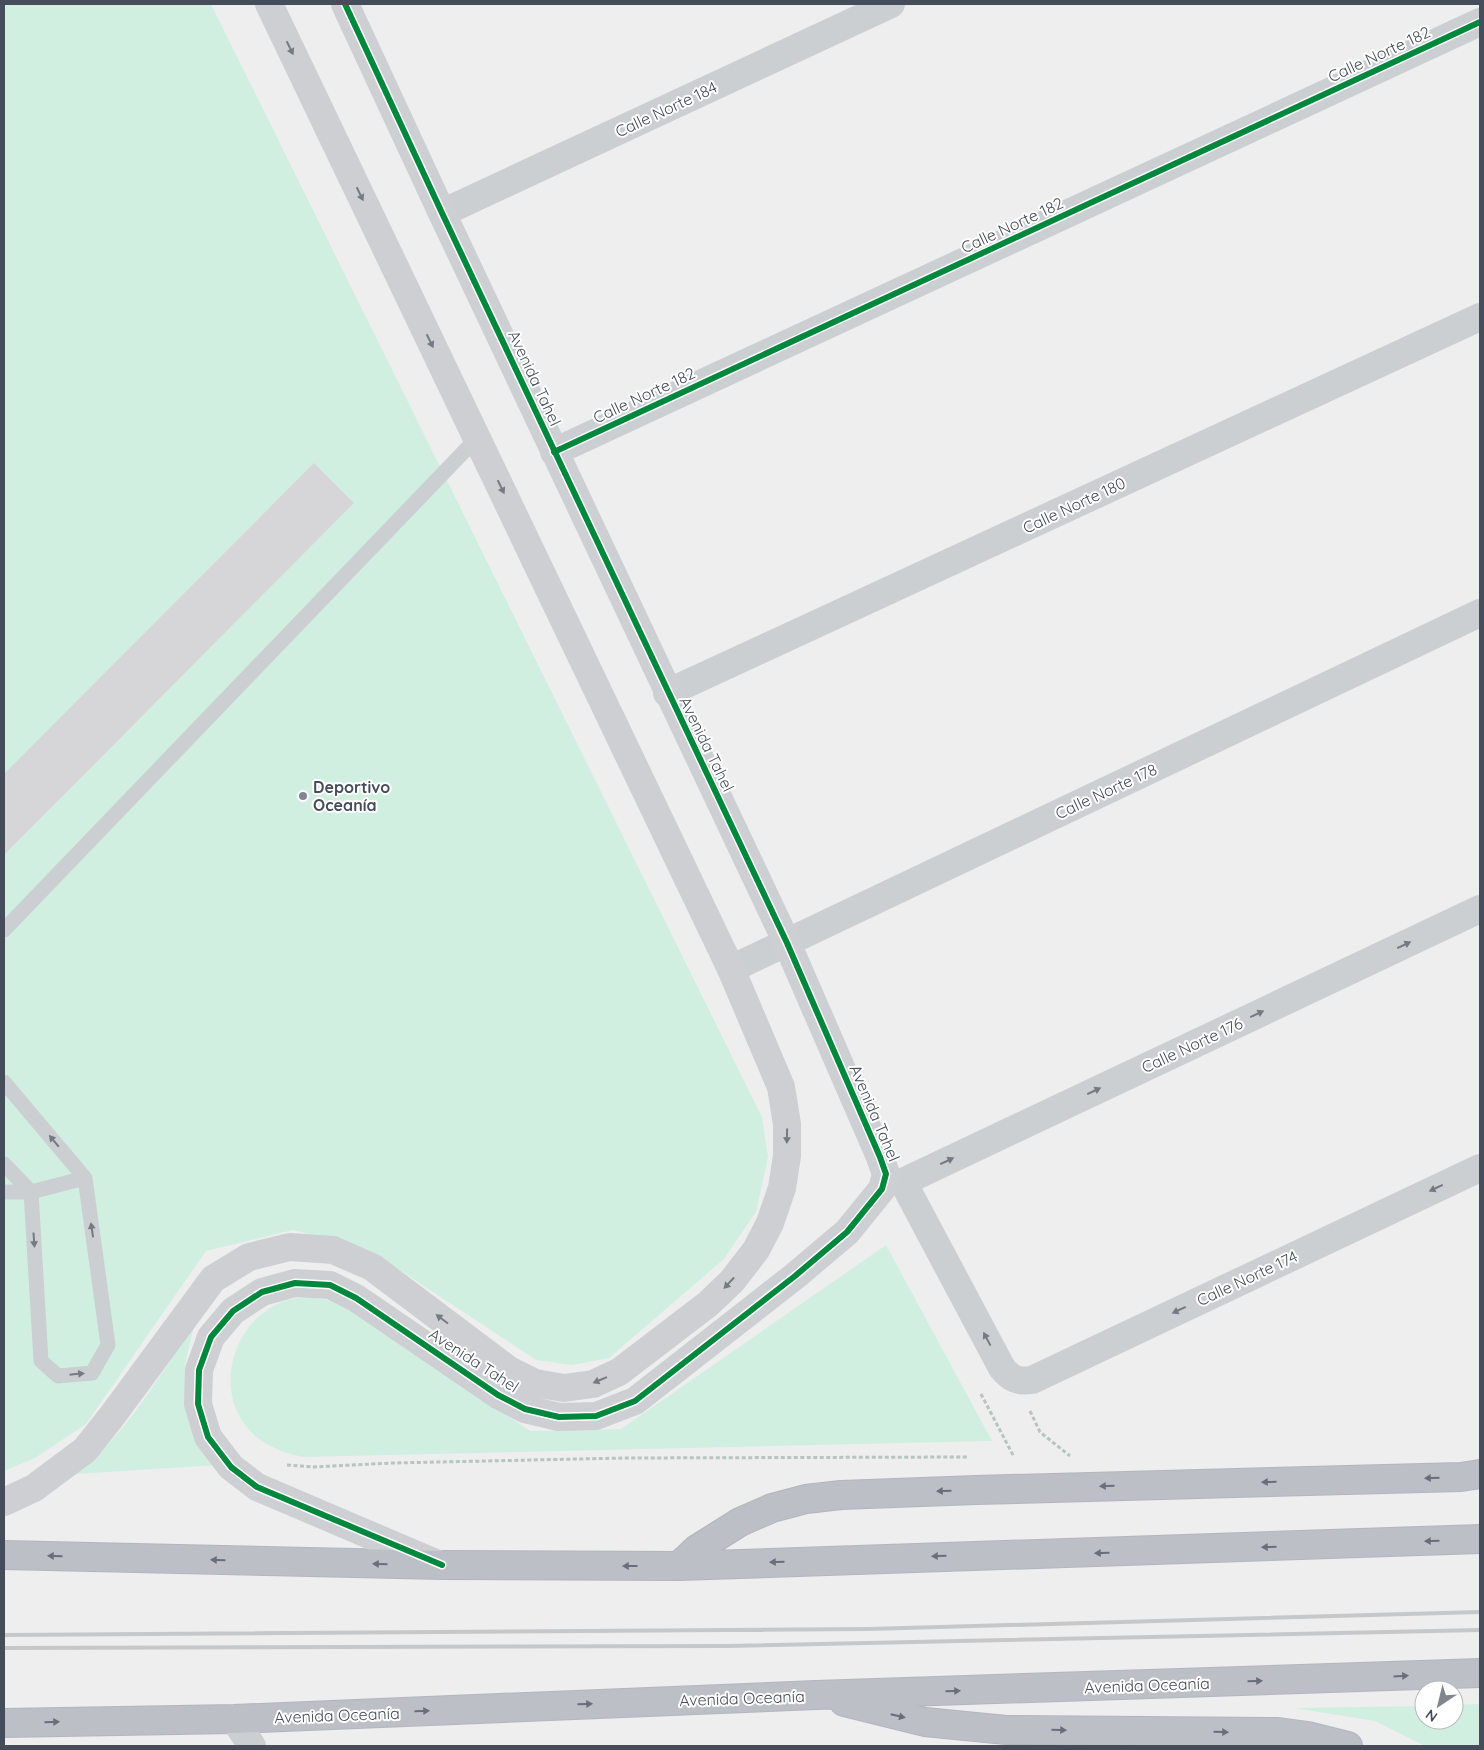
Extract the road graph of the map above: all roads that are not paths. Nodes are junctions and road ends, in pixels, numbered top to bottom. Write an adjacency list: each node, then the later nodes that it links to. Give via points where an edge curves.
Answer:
1 (269, 4): 7 (street, Avenida Tahel, one-way to 7)
2 (345, 4): 5 (street, Avenida Tahel)
3 (891, 4): 5 (street, Calle Norte 184)
4 (1480, 22): 8 (street, Calle Norte 182)
5 (442, 213): 8 (street, Avenida Tahel)
6 (1480, 317): 10 (street, Calle Norte 180)
7 (477, 438): 12 (lane); 14 (street, Avenida Tahel, one-way to 14)
8 (554, 452): 10 (street, Avenida Tahel)
9 (1480, 612): 13 (street, Calle Norte 178)
10 (667, 692): 13 (street, Avenida Tahel)
11 (1480, 909): 19 (street, Calle Norte 176, one-way to 11)
12 (4, 930)
13 (787, 943): 14 (street, Calle Norte 178); 19 (street, Avenida Tahel, via 880,1156)
14 (731, 969): 24 (street, Avenida Tahel, one-way to 24, via 781,1088 787,1124 782,1188 756,1250 732,1281 708,1304 619,1372 593,1384 564,1388 535,1383 509,1370 372,1267 333,1250 290,1247 249,1257 213,1279 85,1450 34,1488)
15 (4, 1082): 18 (lane, one-way to 15)
16 (4, 1164): 21 (lane)
17 (1480, 1168): 22 (street, Calle Norte 174, one-way to 22, via 1032,1380)
18 (85, 1178): 21 (lane); 21 (lane, one-way to 18, via 41,1361 58,1376 92,1372 108,1345)
19 (894, 1178): 22 (street, Avenida Tahel, one-way to 19, via 1002,1368); 27 (street, Avenida Tahel, via 847,1232 795,1276 635,1401 596,1416 559,1417 525,1409 356,1298 330,1285 295,1283 262,1292 233,1311 211,1337 200,1370 198,1404 208,1437 231,1467 257,1487)
20 (4, 1192): 21 (lane)
21 (31, 1192)
22 (1013, 1380)
23 (1480, 1474): 28 (highway, one-way to 28, via 841,1495 806,1499 772,1508 740,1522 697,1549)
24 (4, 1502)
25 (1480, 1539): 28 (highway, one-way to 28)
26 (4, 1555): 27 (highway, one-way to 26)
27 (442, 1565): 28 (highway, one-way to 27)
28 (679, 1566)
29 (1480, 1673): 30 (highway, Avenida Oceanía, one-way to 29)
30 (816, 1695): 31 (highway, Avenida Oceanía, one-way to 30); 34 (highway, one-way to 34, via 925,1722 1006,1730 1278,1732)
31 (234, 1719): 32 (highway, Avenida Oceanía, one-way to 31); 33 (street)
32 (4, 1723)
33 (252, 1746)
34 (1348, 1746)

